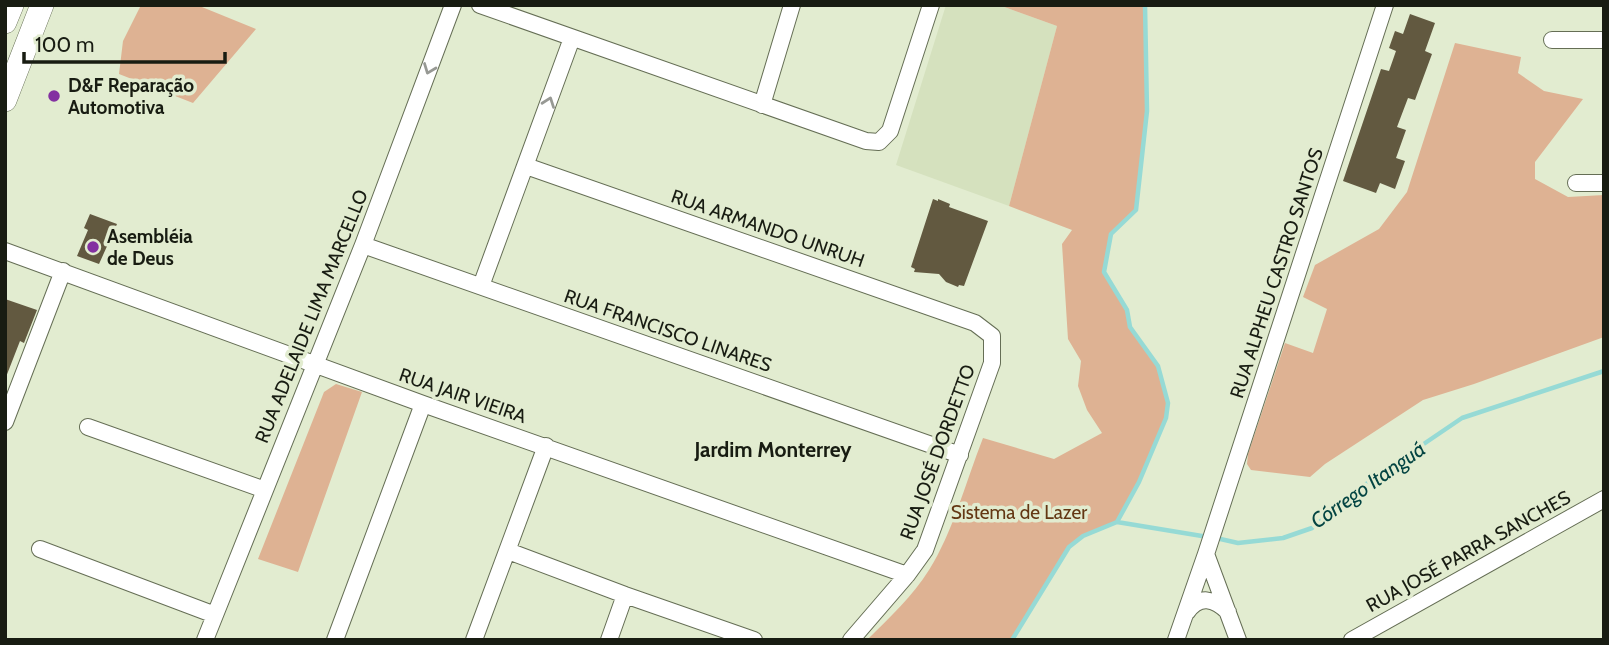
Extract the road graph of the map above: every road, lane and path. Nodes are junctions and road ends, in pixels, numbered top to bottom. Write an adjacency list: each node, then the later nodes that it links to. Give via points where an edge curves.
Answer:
1 (12, 5): 8 (street)
2 (41, 5): 12 (street)
3 (453, 5): 17 (street, RUA ADELAIDE LIMA MARCELLO, one-way to 17)
4 (480, 5): 9 (street)
5 (792, 5): 13 (street)
6 (931, 5): 13 (street, via 887,137 879,142)
7 (1385, 5): 32 (street, RUA ALPHEU CASTRO SANTOS)
8 (5, 22)
9 (572, 38): 13 (street); 14 (street, one-way to 9)
10 (1552, 40): 11 (street)
11 (1604, 40)
12 (5, 100)
13 (762, 105)
14 (526, 166): 20 (street); 21 (street, RUA ARMANDO UNRUH, via 975,323)
15 (1576, 183): 16 (street)
16 (1604, 183)
17 (363, 245): 20 (street, RUA FRANCISCO LINARES); 22 (street, RUA ADELAIDE LIMA MARCELLO)
18 (5, 251): 19 (street, RUA JAIR VIEIRA)
19 (63, 271): 22 (street, RUA JAIR VIEIRA); 24 (street)
20 (481, 286): 27 (street, RUA FRANCISCO LINARES)
21 (992, 336): 27 (street, RUA JOSÉ DORDETTO, via 992,363)
22 (315, 364): 23 (street, RUA JAIR VIEIRA); 28 (street, RUA ADELAIDE LIMA MARCELLO)
23 (423, 404): 26 (street, RUA JAIR VIEIRA); 39 (street)
24 (5, 422)
25 (88, 427): 28 (street)
26 (546, 446): 31 (street); 33 (street, RUA JAIR VIEIRA)
27 (960, 455): 33 (street, RUA JOSÉ DORDETTO, via 925,550)
28 (265, 490): 36 (street, RUA ADELAIDE LIMA MARCELLO)
29 (1604, 499): 46 (street, RUA JOSÉ PARRA SANCHES)
30 (40, 549): 36 (street)
31 (508, 551): 34 (street); 40 (street)
32 (1207, 552): 35 (street); 37 (street, RUA ALPHEU CASTRO SANTOS)
33 (907, 575): 43 (street, RUA JOSÉ DORDETTO)
34 (625, 595): 41 (street); 42 (street)
35 (1228, 611): 37 (street, RUA ALPHEU CASTRO SANTOS, via 1205,599 1189,609); 45 (street)
36 (215, 615): 38 (street, RUA ADELAIDE LIMA MARCELLO)
37 (1183, 621): 44 (street, RUA ALPHEU CASTRO SANTOS)
38 (205, 640)
39 (335, 640)
40 (474, 640)
41 (609, 640)
42 (754, 640)
43 (851, 640)
44 (1176, 640)
45 (1238, 640)
46 (1352, 640)

